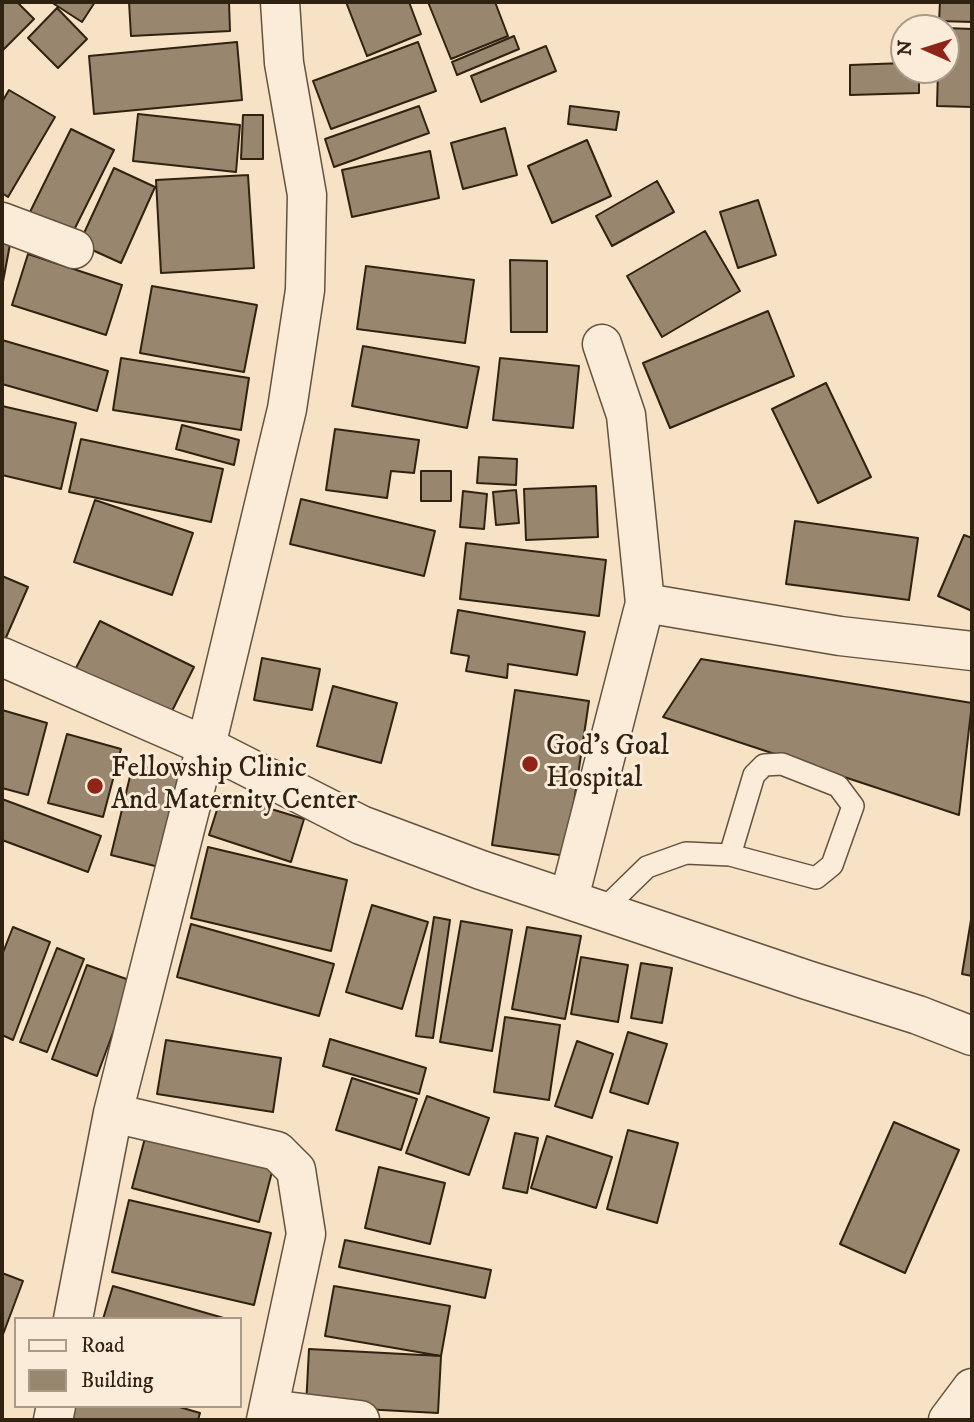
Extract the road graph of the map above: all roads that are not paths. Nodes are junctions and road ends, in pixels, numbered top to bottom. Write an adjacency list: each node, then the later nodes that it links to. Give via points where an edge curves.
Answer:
1 (279, 2): 8 (street, via 284,63 307,195 305,290 288,410)
2 (2, 222): 3 (street)
3 (74, 249)
4 (602, 344): 5 (street, via 626,415)
5 (645, 603): 6 (street, via 841,636); 10 (street)
6 (972, 650)
7 (2, 657): 8 (street)
8 (206, 746): 10 (street, via 361,825); 12 (street)
9 (730, 855): 9 (lane, via 816,878 832,865 853,806 838,786 782,764 764,765 754,775); 10 (lane, via 686,853 647,867)
10 (586, 904): 11 (street)
11 (972, 1036)
12 (113, 1113): 13 (street); 15 (street, via 277,1151 296,1170 306,1234)
13 (73, 1317)
14 (972, 1388): 17 (street)
15 (267, 1414): 16 (street)
16 (360, 1420)
17 (948, 1420)

